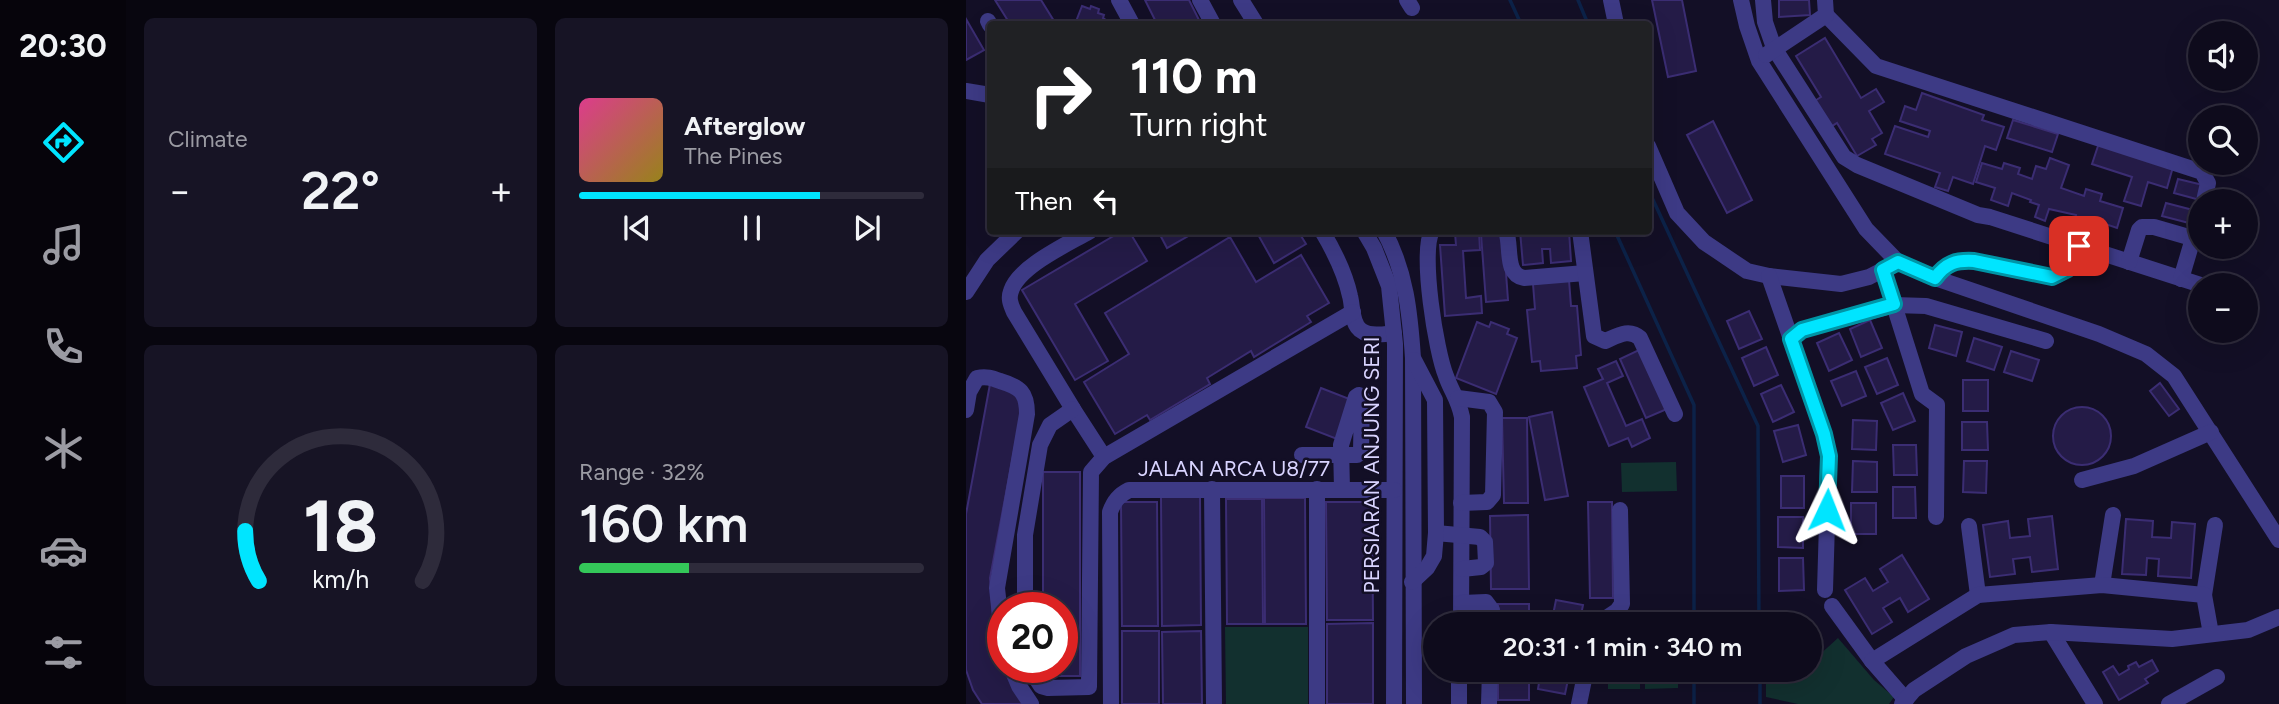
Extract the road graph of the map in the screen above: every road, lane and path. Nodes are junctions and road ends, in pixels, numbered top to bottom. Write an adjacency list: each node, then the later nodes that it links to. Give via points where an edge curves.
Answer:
1 (1119, 0): 8 (street)
2 (1200, 0): 9 (street)
3 (1611, 0): 11 (street)
4 (1741, 0): 13 (street)
5 (1763, 0): 12 (street)
6 (1245, 1): 10 (street)
7 (1825, 8): 12 (street); 17 (street, via 1876,66 2202,172)
8 (1130, 21)
9 (1211, 21)
10 (1255, 21)
11 (1615, 21)
12 (1774, 48): 13 (street); 27 (street, via 1844,156 1857,165 1978,215)
13 (1759, 61): 29 (street, via 1866,229)
14 (966, 90): 15 (street)
15 (987, 94)
16 (1652, 155): 33 (street, via 1677,213 1704,242 1747,271)
17 (2207, 189)
18 (1013, 235): 37 (street, via 987,260)
19 (1083, 235): 46 (street, via 1032,266 1016,282 1009,301)
20 (1324, 235): 39 (street, via 1337,257)
21 (1366, 235): 40 (street, PERSIARAN ANJUNG SERI, via 1389,286)
22 (1386, 235): 43 (street, PERSIARAN ANJUNG SERI, via 1409,303)
23 (1430, 235): 44 (street, via 1427,253 1436,339 1446,377)
24 (1507, 235): 32 (street, via 1511,270 1518,277)
25 (1580, 235): 32 (street)
26 (2188, 237): 30 (street, via 2143,227)
27 (2079, 246): 30 (street); 34 (street, via 2068,269 2057,276 1961,260 1943,268)
28 (2188, 254): 35 (street)
29 (1898, 262): 31 (street); 34 (street)
30 (2129, 262): 35 (street)
31 (1883, 270): 33 (street, via 1841,284); 38 (street)
32 (1585, 273): 47 (street, via 1594,336 1605,341 1635,333)
33 (1769, 276): 41 (street)
34 (1935, 278): 48 (street, via 2146,354 2174,376)
35 (2180, 279): 36 (street)
36 (2188, 281)
37 (966, 292)
38 (1894, 304): 41 (street, via 1802,330); 42 (street, via 1926,306); 59 (street, via 1922,394 1937,405)
39 (1353, 312): 40 (street, via 1361,331); 50 (street)
40 (1394, 333): 55 (street, PERSIARAN ANJUNG SERI)
41 (1791, 339): 68 (street, via 1829,456)
42 (2046, 341)
43 (1413, 358): 62 (street, via 1435,400); 66 (street, PERSIARAN ANJUNG SERI)
44 (1458, 398): 56 (street); 56 (street, via 1489,402 1495,412 1493,495 1487,502)
45 (966, 410): 69 (street, via 972,383 986,376 1017,386 1027,402)
46 (1073, 410): 50 (street); 70 (street, via 1049,425 1040,445 1025,535)
47 (1675, 414)
48 (2211, 432): 51 (street, via 2134,466); 64 (street)
49 (1302, 456): 54 (street, via 1341,455)
50 (1104, 457): 87 (street, via 1091,472 1089,687 1048,688)
51 (2082, 480)
52 (1212, 489): 53 (street, JALAN ARCA U8/77); 90 (street, JALAN ARCA U8/77, via 1129,490 1113,503); 91 (street)
53 (1317, 489): 54 (street, JALAN ARCA U8/77); 92 (street)
54 (1342, 489): 55 (street, JALAN ARCA U8/77)
55 (1394, 490): 93 (street, PERSIARAN ANJUNG SERI)
56 (1461, 503): 63 (street)
57 (1620, 510): 77 (street, via 1622,604)
58 (2113, 515): 67 (street)
59 (1936, 517)
60 (2215, 524): 72 (street)
61 (1969, 526): 71 (street)
62 (1436, 534): 63 (street); 66 (street, via 1434,556)
63 (1462, 535): 65 (street); 65 (street, via 1485,542 1486,563)
64 (2279, 540)
65 (1462, 569): 73 (street)
66 (1412, 582): 94 (street, PERSIARAN ANJUNG SERI)
67 (2102, 585): 71 (street); 72 (street)
68 (1825, 590)
69 (997, 592)
70 (1025, 592)
71 (1978, 595): 81 (street)
72 (2204, 596): 80 (street)
73 (1462, 603): 75 (street); 76 (street, via 1486,602)
74 (1832, 606): 81 (street)
75 (1462, 612)
76 (1492, 612)
77 (1616, 612)
78 (2279, 617): 80 (street, via 2248,630)
79 (2051, 632): 80 (street, via 2172,639); 88 (street, via 2014,635 1966,656 1914,690); 98 (street)
80 (2211, 634)
81 (1872, 661): 88 (street)
82 (2217, 677): 99 (street)
83 (1460, 682): 95 (street)
84 (1490, 682): 96 (street)
85 (1584, 682): 97 (street)
86 (1018, 683): 89 (street)
87 (1039, 683)
88 (1904, 702)
89 (1031, 704)
90 (1111, 704)
91 (1214, 704)
92 (1317, 704)
93 (1394, 704)
94 (1414, 704)
95 (1460, 704)
96 (1489, 704)
97 (1579, 704)
98 (2095, 704)
99 (2169, 704)

